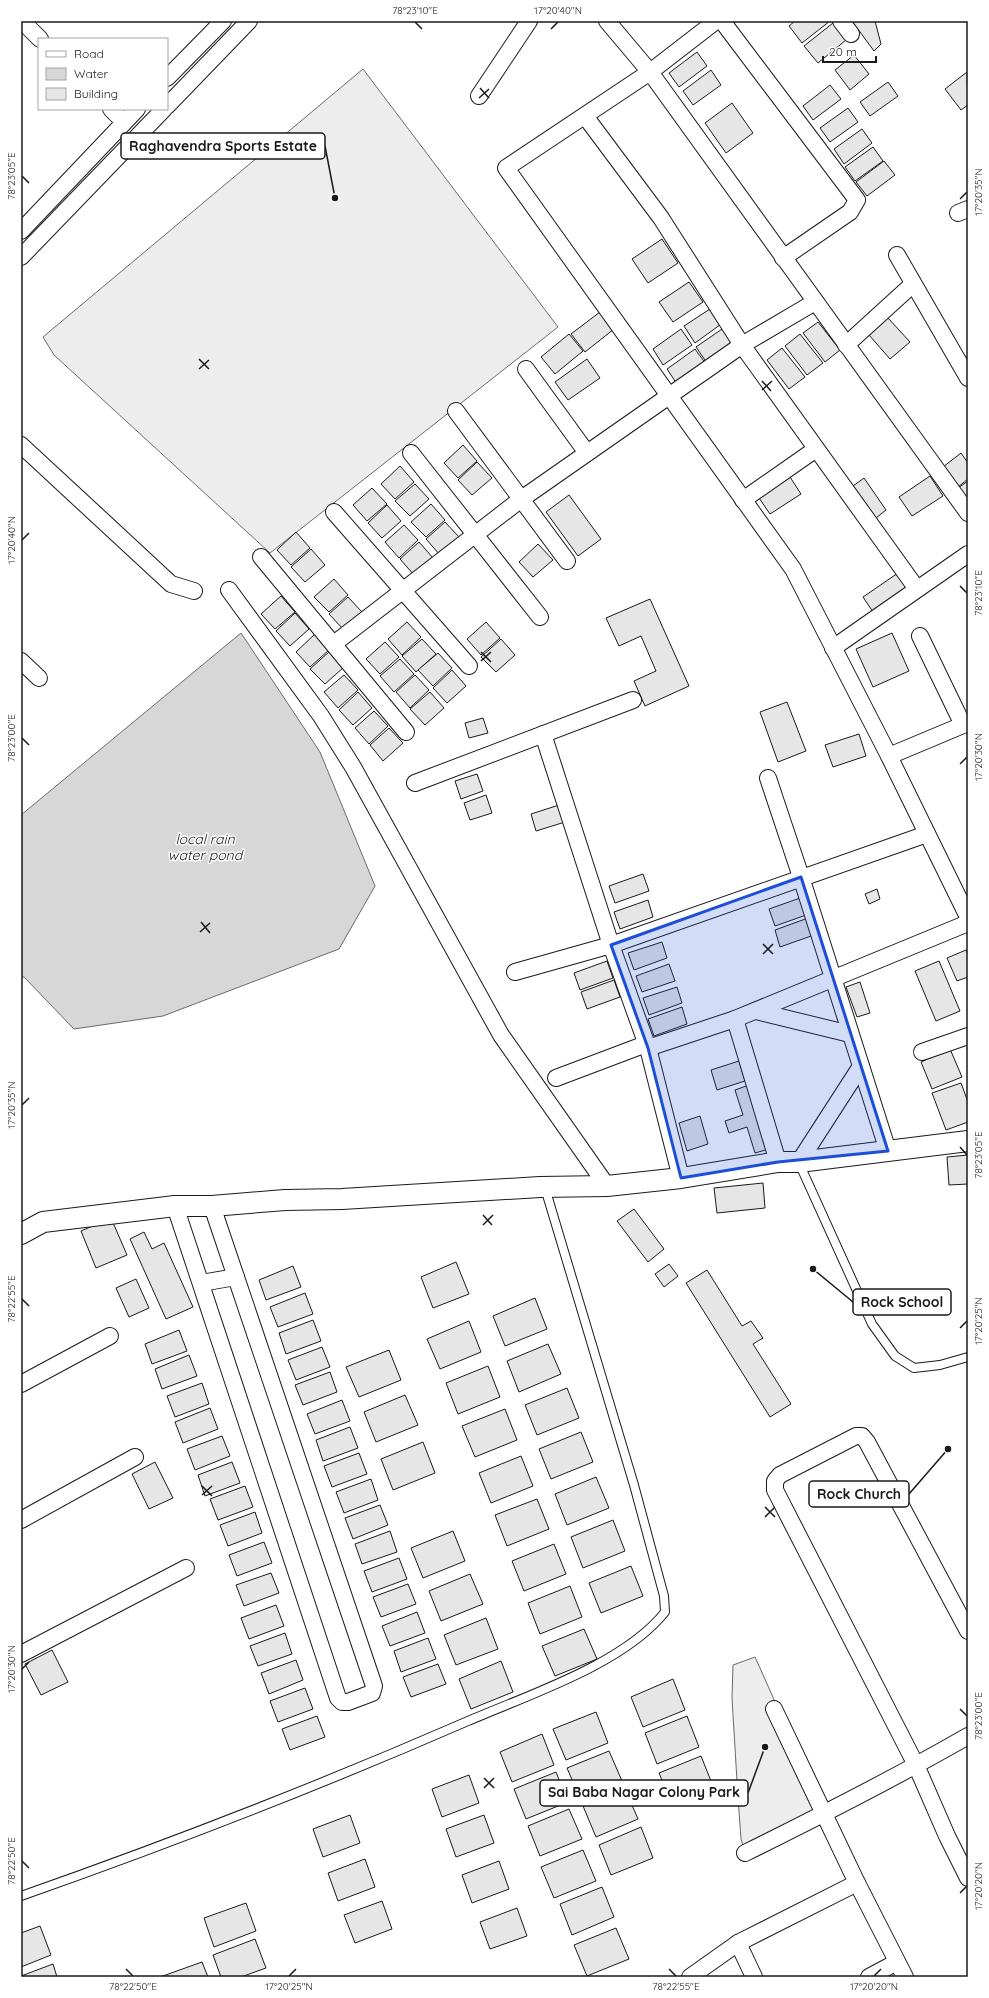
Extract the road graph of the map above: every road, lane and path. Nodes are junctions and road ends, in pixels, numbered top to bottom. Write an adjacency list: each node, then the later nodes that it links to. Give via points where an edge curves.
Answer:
1 (22, 21): 10 (street)
2 (223, 21): 12 (street)
3 (529, 21): 13 (street)
4 (607, 21): 11 (street)
5 (716, 21): 11 (street)
6 (722, 21): 24 (street, via 857,200 850,212)
7 (841, 21): 9 (street)
8 (246, 22): 14 (street)
9 (851, 34)
10 (39, 38)
11 (650, 72): 18 (street); 24 (street)
12 (168, 77)
13 (479, 96)
14 (168, 105)
15 (112, 110): 19 (street)
16 (136, 110): 19 (street)
17 (163, 110): 21 (street)
18 (585, 116): 28 (street, via 661,218); 31 (street, via 506,168)
19 (124, 122): 20 (street)
20 (21, 230): 21 (street)
21 (35, 242): 23 (street)
22 (897, 255): 25 (street)
23 (21, 257)
24 (783, 258): 26 (street)
25 (913, 284): 27 (street); 30 (street)
26 (815, 302): 27 (street); 28 (street)
27 (846, 345): 40 (street)
28 (742, 346): 31 (street); 34 (street)
29 (526, 369): 36 (street)
30 (968, 378)
31 (669, 398): 36 (street); 38 (street)
32 (456, 410): 37 (street)
33 (21, 444): 48 (street, via 171,584)
34 (816, 449): 38 (street); 45 (street)
35 (411, 453): 41 (street)
36 (587, 453): 37 (street)
37 (520, 500): 41 (street); 44 (street)
38 (744, 500): 52 (street, via 793,569)
39 (334, 512): 47 (street)
40 (968, 513)
41 (475, 534): 47 (street); 49 (street)
42 (968, 554): 45 (street)
43 (261, 557): 51 (street)
44 (567, 561)
45 (917, 589): 52 (street)
46 (229, 590): 83 (street, via 325,722 353,767 502,1035)
47 (402, 590): 51 (street); 54 (street)
48 (194, 591)
49 (540, 617)
50 (920, 636): 57 (street)
51 (334, 643): 58 (street)
52 (833, 648): 60 (street)
53 (21, 661): 55 (street)
54 (469, 666)
55 (39, 678)
56 (633, 700): 59 (street)
57 (966, 728): 60 (street)
58 (406, 732)
59 (543, 734): 62 (street); 67 (street)
60 (889, 756): 63 (street)
61 (768, 778): 64 (street)
62 (414, 783)
63 (927, 834): 64 (street); 65 (street)
64 (801, 877): 67 (street); 69 (street)
65 (968, 917)
66 (968, 923): 69 (street)
67 (611, 945): 68 (street); 74 (street)
68 (515, 972)
69 (833, 980): 70 (street); 72 (street)
70 (756, 1011): 71 (street); 72 (street)
71 (735, 1019): 74 (street); 80 (street)
72 (850, 1034): 76 (street)
73 (968, 1036): 75 (street)
74 (647, 1046): 77 (street); 82 (street)
75 (922, 1052)
76 (861, 1066): 79 (street); 81 (street)
77 (556, 1078)
78 (968, 1141): 79 (street)
79 (888, 1151): 81 (street)
80 (778, 1162): 81 (street); 82 (street)
81 (799, 1162): 91 (lane, via 872,1324 895,1356 914,1368 940,1365)
82 (681, 1178): 83 (street)
83 (607, 1186): 84 (street)
84 (545, 1187): 86 (street); 105 (lane, via 634,1485 664,1596 665,1612 630,1644 588,1670 372,1763 136,1856)
85 (175, 1206): 86 (street); 87 (street, via 43,1222); 89 (street)
86 (212, 1206): 88 (street)
87 (21, 1234)
88 (236, 1277): 89 (street); 89 (street, via 374,1686 372,1694 348,1702 342,1702 338,1698)
89 (201, 1283)
90 (110, 1336): 92 (street)
91 (968, 1357)
92 (21, 1384)
93 (135, 1457): 94 (street)
94 (21, 1520)
95 (186, 1568): 97 (street)
96 (968, 1631): 100 (street, via 862,1436 856,1436 780,1474 775,1481 775,1490)
97 (21, 1654)
98 (774, 1709): 101 (street)
99 (968, 1736): 100 (street)
100 (916, 1766): 101 (street); 103 (street)
101 (825, 1813): 102 (street); 104 (street)
102 (745, 1853)
103 (968, 1878)
104 (858, 1883): 106 (street); 107 (street)
105 (21, 1896)
106 (738, 1943): 108 (street); 109 (street)
107 (897, 1962): 110 (street); 111 (street)
108 (690, 1977)
109 (754, 1977)
110 (869, 1977)
111 (905, 1977)

